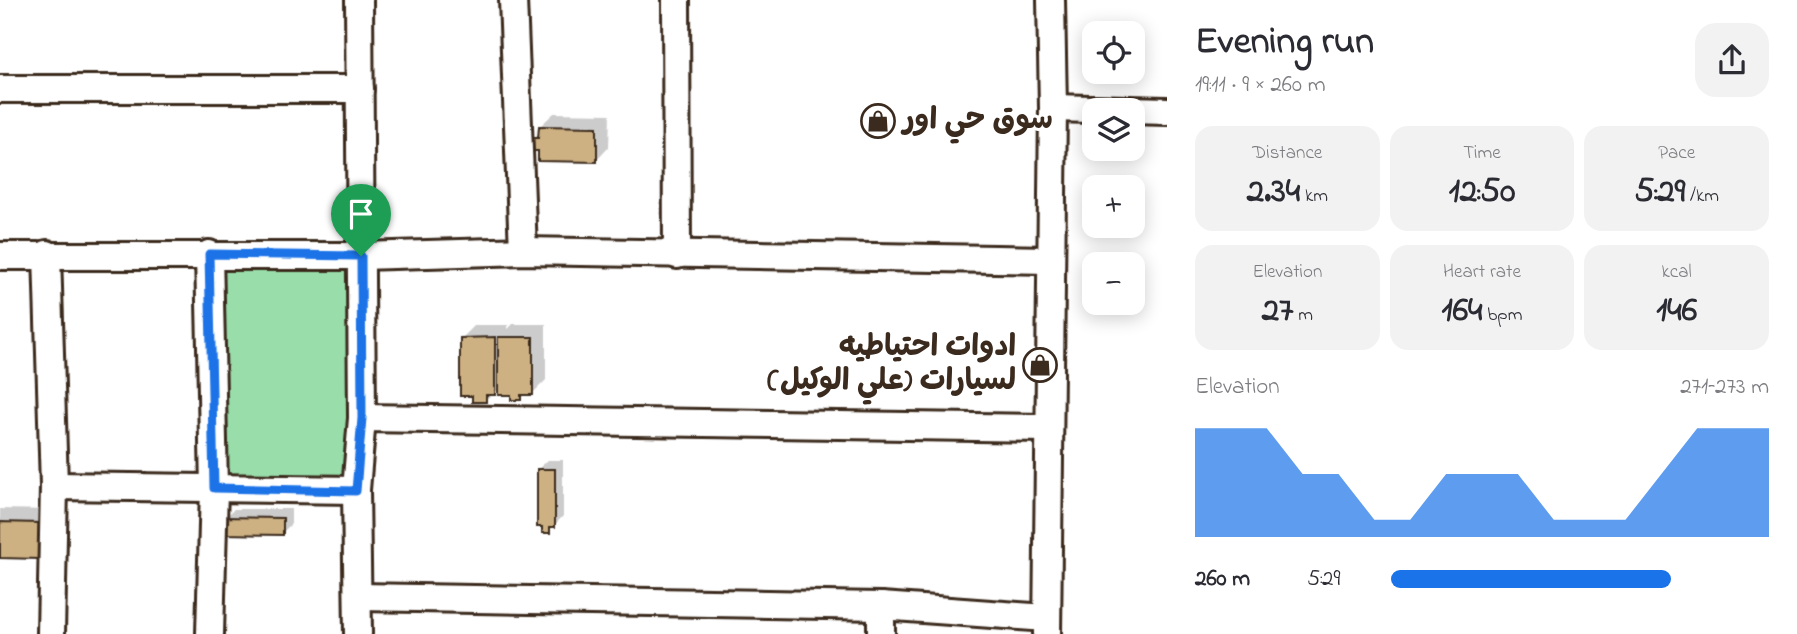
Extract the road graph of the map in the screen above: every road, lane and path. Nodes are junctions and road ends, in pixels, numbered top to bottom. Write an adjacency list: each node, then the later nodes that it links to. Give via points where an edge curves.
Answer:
1 (359, 0): 6 (street)
2 (513, 0): 9 (street)
3 (676, 0): 12 (street)
4 (1051, 0): 7 (street)
5 (0, 89): 6 (street)
6 (360, 89): 14 (street)
7 (1054, 108): 8 (street); 15 (street)
8 (1167, 111)
9 (523, 251): 12 (street); 14 (street)
10 (47, 254): 11 (street); 13 (street); 18 (street)
11 (209, 254): 14 (street); 19 (street)
12 (677, 255): 15 (street)
13 (0, 256)
14 (361, 256): 16 (street)
15 (1050, 260): 17 (street)
16 (362, 418): 17 (street); 20 (street)
17 (1049, 428): 23 (street)
18 (54, 486): 19 (street); 24 (street)
19 (214, 488): 20 (street); 25 (street)
20 (356, 491): 21 (street)
21 (359, 597): 22 (street); 26 (street)
22 (881, 606): 23 (street); 27 (street)
23 (1047, 626)
24 (51, 634)
25 (210, 634)
26 (358, 634)
27 (881, 634)

